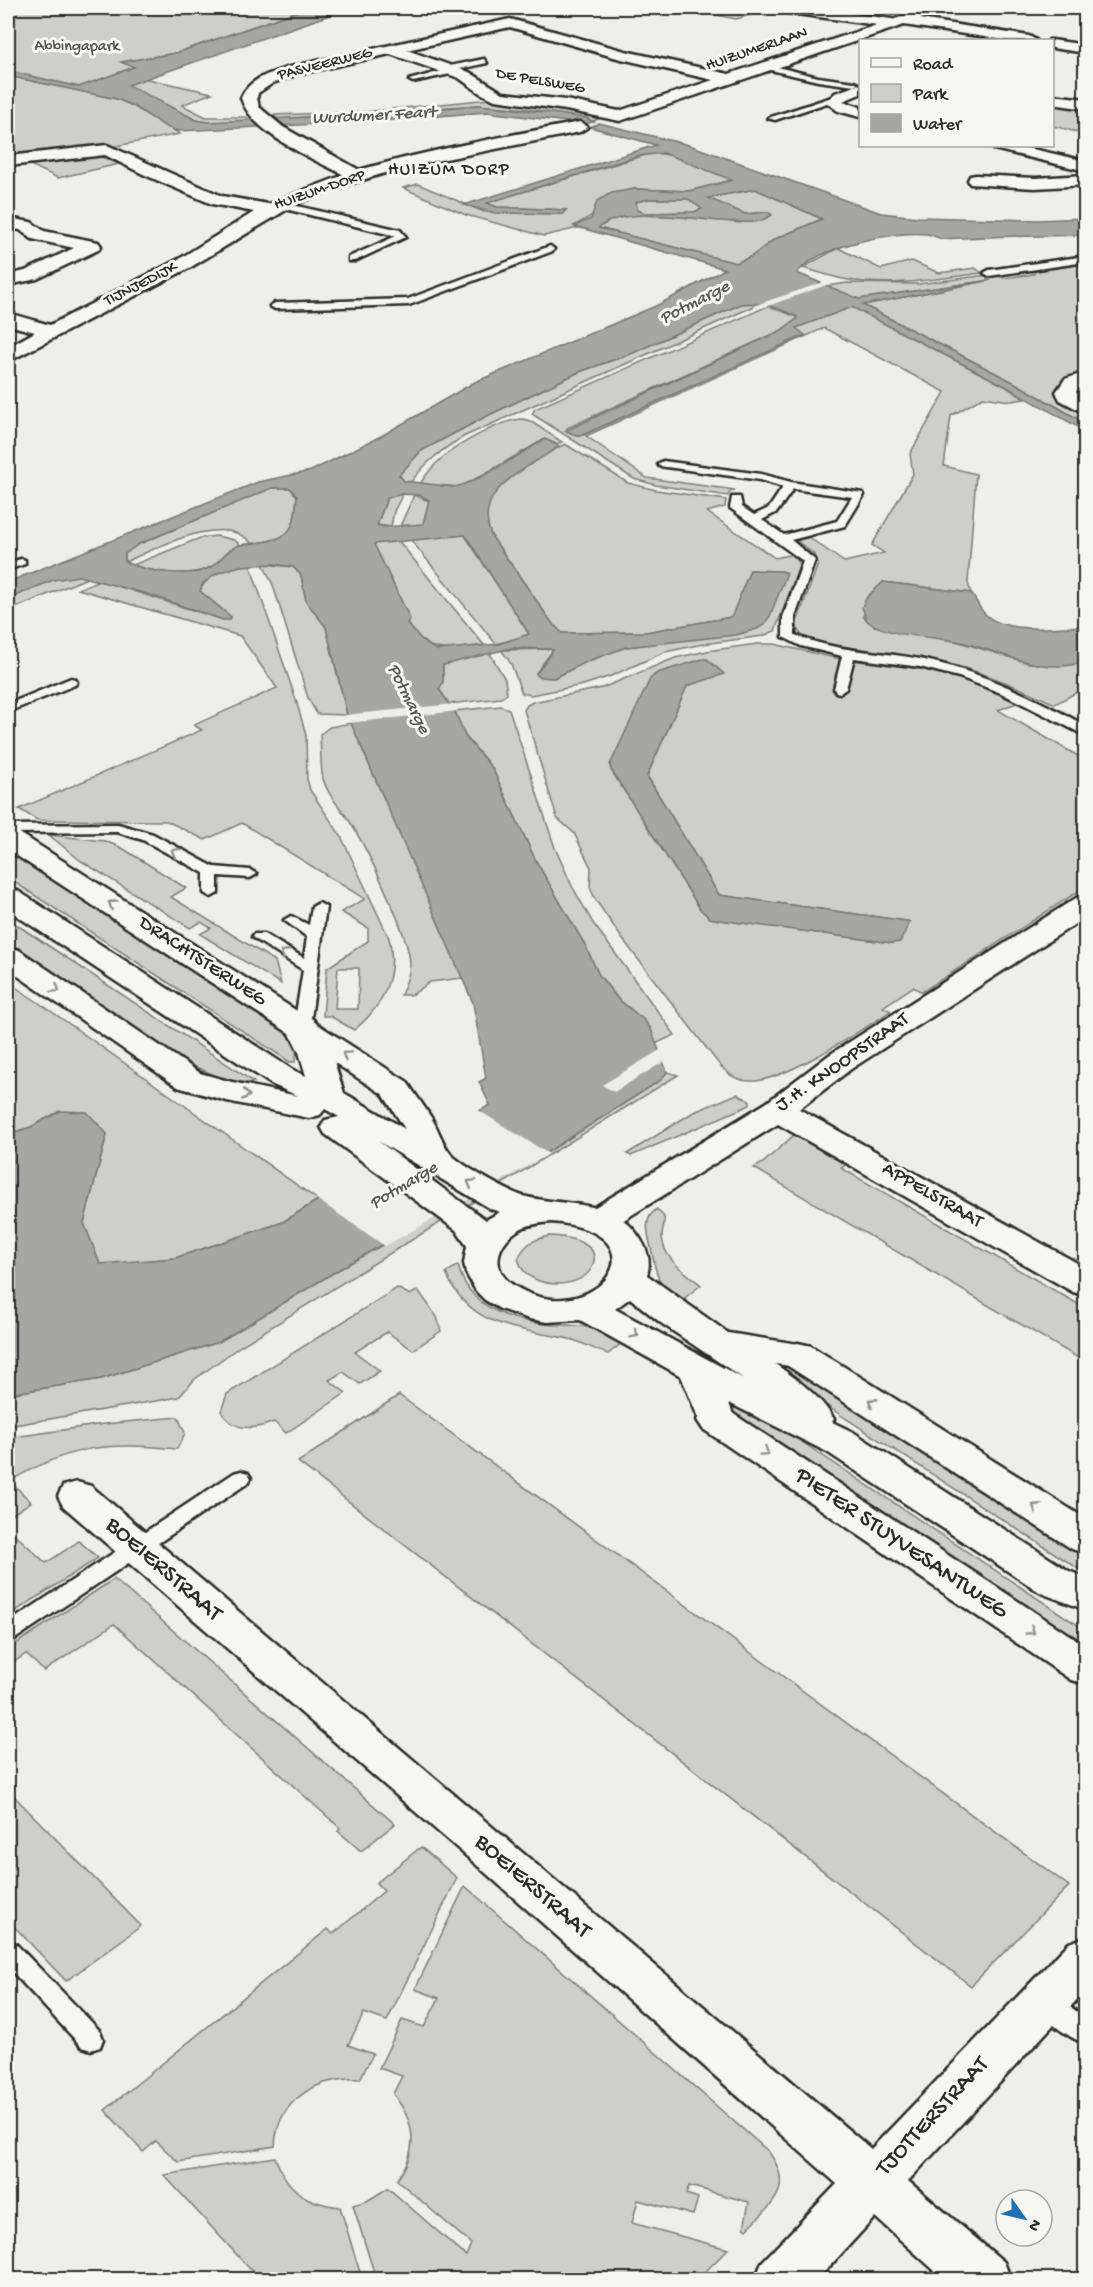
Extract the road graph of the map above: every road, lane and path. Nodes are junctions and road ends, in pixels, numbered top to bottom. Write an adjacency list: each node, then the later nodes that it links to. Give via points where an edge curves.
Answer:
1 (782, 8): 4 (street)
2 (832, 8): 4 (street)
3 (940, 8): 4 (street, HUIZUMERLAAN)
4 (901, 20): 5 (street); 12 (street, HUIZUMERLAAN)
5 (974, 32): 6 (street); 7 (street)
6 (959, 39)
7 (1022, 39)
8 (1054, 44): 10 (street)
9 (391, 48): 13 (street, DE PELSWEG); 14 (street, PASVEERWEG, via 510,23 622,55); 30 (street, PASVEERWEG, via 295,70 261,83 249,99 251,107 283,136)
10 (1086, 49)
11 (484, 61): 13 (lane)
12 (765, 66): 14 (street, HUIZUMERLAAN); 16 (lane)
13 (450, 70): 15 (lane); 21 (street, DE PELSWEG, via 500,96)
14 (730, 79): 21 (street, HUIZUMERLAAN)
15 (413, 80)
16 (857, 87): 17 (street)
17 (835, 99): 20 (street, via 837,105); 22 (lane)
18 (1054, 99): 19 (street)
19 (1086, 104)
20 (859, 111)
21 (620, 116)
22 (772, 118)
23 (580, 127): 24 (street, HUIZUM-DORP)
24 (532, 135): 26 (street); 30 (street, HUIZUM-DORP)
25 (1004, 147): 27 (street)
26 (561, 148)
27 (1060, 160): 29 (street); 33 (street, via 1077,166 1079,171)
28 (8, 161): 34 (street, HUIZUM-DORP, via 107,150 218,200)
29 (1086, 166)
30 (359, 176): 34 (street, HUIZUM-DORP)
31 (976, 180): 33 (street)
32 (1086, 180): 33 (street)
33 (1060, 181)
34 (275, 208): 37 (lane, via 397,232 402,237); 43 (street, TIJNJEDIJK, via 186,262)
35 (8, 223): 40 (street, via 25,226 38,235 92,246 31,275)
36 (550, 249): 41 (lane, via 409,302)
37 (352, 259)
38 (1086, 259): 39 (lane)
39 (989, 273)
40 (8, 280)
41 (275, 306)
42 (8, 319): 43 (street)
43 (51, 331): 44 (street, TIJNJEDIJK)
44 (8, 354)
45 (1086, 378): 46 (street, via 1072,383 1066,392)
46 (1086, 408)
47 (663, 464): 48 (lane, via 761,477)
48 (790, 485): 50 (lane, via 774,510); 51 (lane, via 859,495 841,524)
49 (736, 499): 50 (lane, via 736,508)
50 (754, 520): 51 (lane)
51 (782, 539): 54 (lane, via 809,560 790,614 789,637 809,647)
52 (21, 562): 53 (lane)
53 (8, 567)
54 (849, 654): 56 (lane); 58 (lane, via 917,662 983,680)
55 (71, 682): 57 (lane)
56 (840, 689)
57 (8, 708)
58 (1086, 732)
59 (8, 829): 61 (lane, one-way to 59, via 148,837 118,828)
60 (8, 838): 73 (street, DRACHTSTERWEG, one-way to 60)
61 (211, 871): 62 (lane); 63 (lane); 64 (lane)
62 (250, 874)
63 (231, 884)
64 (211, 894)
65 (8, 897): 74 (street)
66 (1086, 904): 75 (street, J.H. KNOOPSTRAAT, via 840,1062)
67 (319, 907): 69 (lane)
68 (291, 921): 69 (lane)
69 (313, 934): 72 (lane)
70 (259, 937): 72 (lane, one-way to 70)
71 (8, 956): 74 (street, one-way to 74, via 189,1080 227,1091)
72 (310, 968): 73 (lane)
73 (302, 1026): 74 (street, via 315,1052); 76 (street, DRACHTSTERWEG, one-way to 73, via 395,1088)
74 (319, 1103): 76 (street)
75 (777, 1110): 78 (street, J.H. KNOOPSTRAAT); 81 (street, APPELSTRAAT)
76 (391, 1134): 77 (street, one-way to 76, via 477,1186); 79 (street)
77 (537, 1209): 78 (street, via 574,1212); 79 (street, via 509,1221)
78 (599, 1220): 80 (street, via 627,1242 633,1260)
79 (482, 1240): 82 (street, via 482,1274 508,1300 551,1311)
80 (628, 1278): 82 (street, via 613,1294); 83 (street, via 674,1314)
81 (1086, 1284)
82 (583, 1307): 83 (street, one-way to 83)
83 (709, 1356): 86 (street, one-way to 83, via 798,1355); 88 (street, via 750,1399 840,1442); 91 (street, PIETER STUYVESANTWEG, one-way to 91, via 716,1420)
84 (241, 1478): 87 (lane)
85 (76, 1496): 87 (street, BOEIERSTRAAT)
86 (1086, 1539)
87 (137, 1549): 90 (lane); 97 (street, BOEIERSTRAAT, via 495,1854)
88 (1070, 1588): 89 (street)
89 (1086, 1612)
90 (8, 1633)
91 (1086, 1668)
92 (8, 1952): 96 (lane)
93 (1086, 1957): 94 (street, TJOTTERSTRAAT)
94 (1044, 2000): 95 (lane); 97 (street, TJOTTERSTRAAT)
95 (1086, 2032)
96 (91, 2039)
97 (871, 2183): 98 (street, TJOTTERSTRAAT); 99 (street, BOEIERSTRAAT)
98 (781, 2280)
99 (985, 2280)

